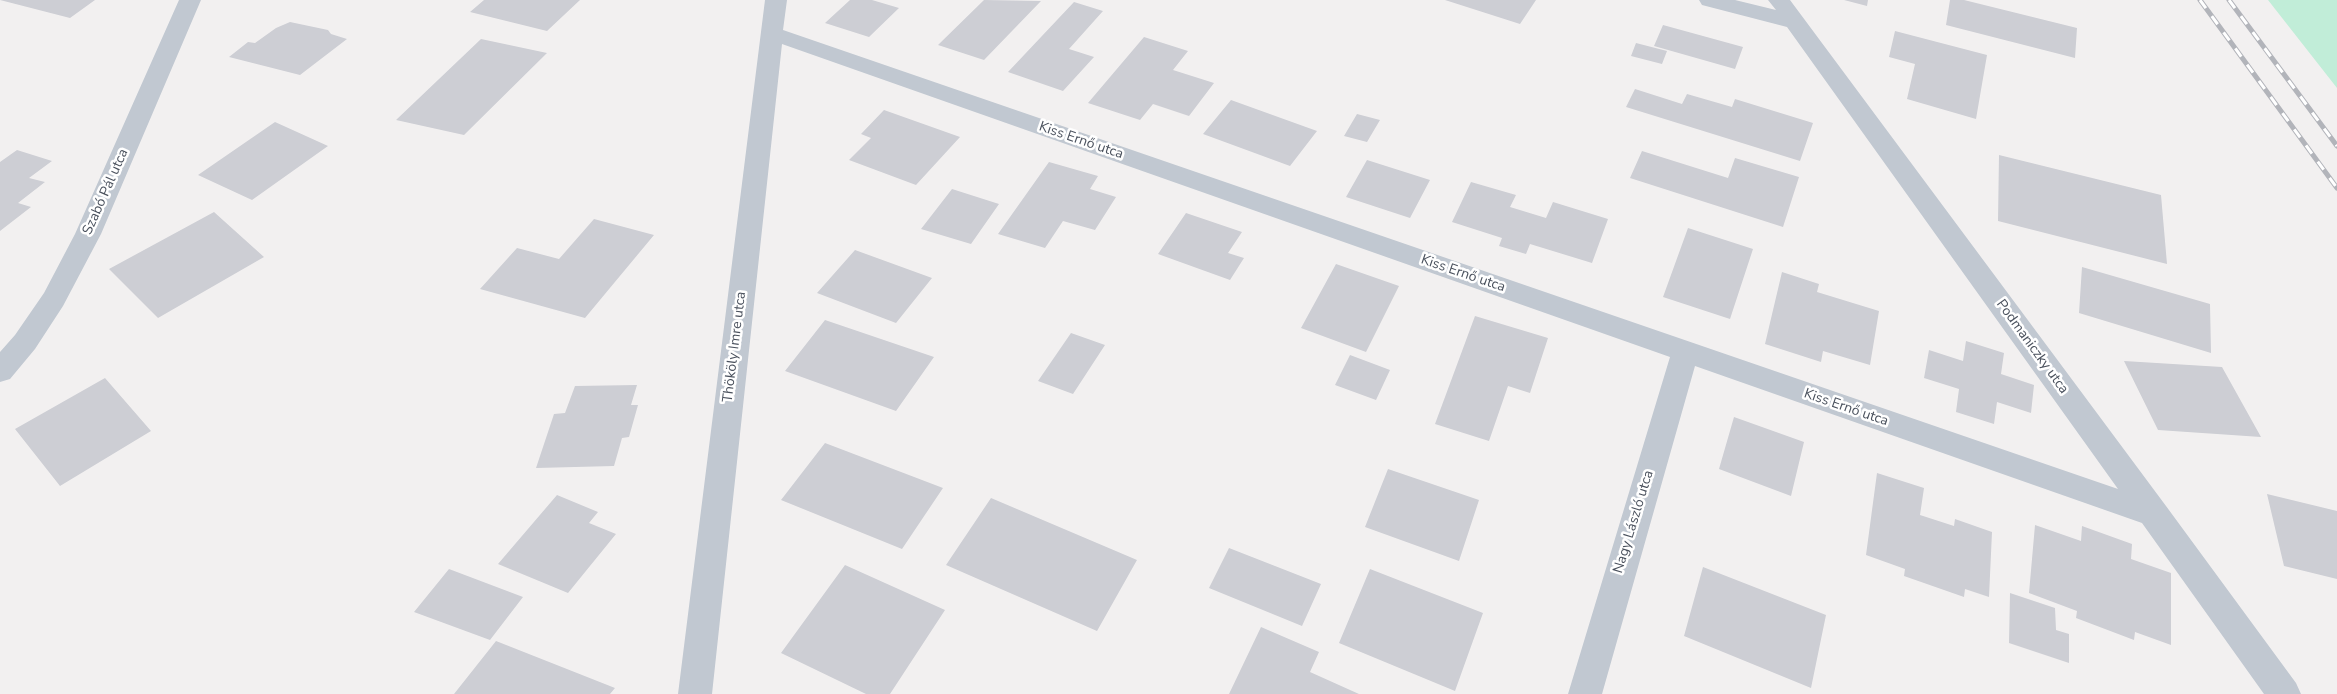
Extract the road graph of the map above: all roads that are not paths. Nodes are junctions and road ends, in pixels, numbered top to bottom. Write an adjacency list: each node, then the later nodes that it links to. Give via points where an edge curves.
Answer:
1 (190, 0): 8 (street, Szabó Pál utca, via 88,234 54,299 25,342)
2 (776, 0): 6 (street, Thököly Imre utca)
3 (1710, 0): 5 (street)
4 (1779, 0): 5 (street, Podmaniczky utca)
5 (1795, 22): 9 (street, Podmaniczky utca)
6 (772, 33): 7 (street, Kiss Ernő utca); 10 (street, Thököly Imre utca)
7 (1686, 351): 9 (street, Kiss Ernő utca); 11 (street, Nagy László utca)
8 (0, 371)
9 (2155, 515): 12 (street, Podmaniczky utca)
10 (695, 694)
11 (1585, 694)
12 (2284, 694)

